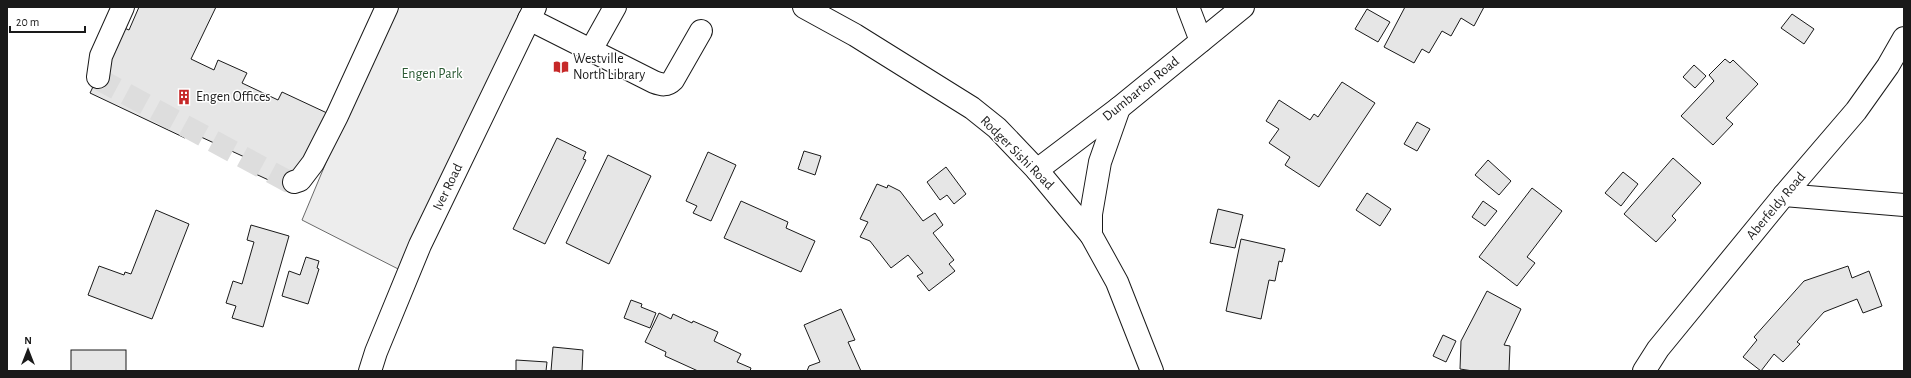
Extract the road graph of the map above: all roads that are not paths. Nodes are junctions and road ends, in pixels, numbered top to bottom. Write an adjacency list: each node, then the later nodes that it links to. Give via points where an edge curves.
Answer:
1 (123, 7): 12 (street, via 101,56)
2 (387, 7): 15 (street, via 313,163 300,180)
3 (615, 7): 11 (street)
4 (804, 7): 14 (street, Rodger Sishi Road, via 855,35 972,108 997,128)
5 (1188, 7): 10 (street)
6 (1243, 7): 10 (street, Dumbarton Road)
7 (532, 13): 11 (street); 19 (street, Iver Road, via 420,245)
8 (701, 31): 11 (street, via 673,80 664,85)
9 (1904, 38): 16 (street, Aberfeldy Road, via 1888,66 1856,111)
10 (1202, 41): 13 (street, Dumbarton Road)
11 (591, 50)
12 (98, 77)
13 (1119, 108): 14 (street, Dumbarton Road); 18 (street, via 1100,162 1091,214)
14 (1038, 170): 18 (street, Rodger Sishi Road)
15 (294, 182)
16 (1784, 195): 17 (street); 21 (street, Aberfeldy Road, via 1658,349)
17 (1904, 205)
18 (1091, 235): 20 (street, Rodger Sishi Road, via 1117,282)
19 (370, 371)
20 (1152, 371)
21 (1644, 371)

